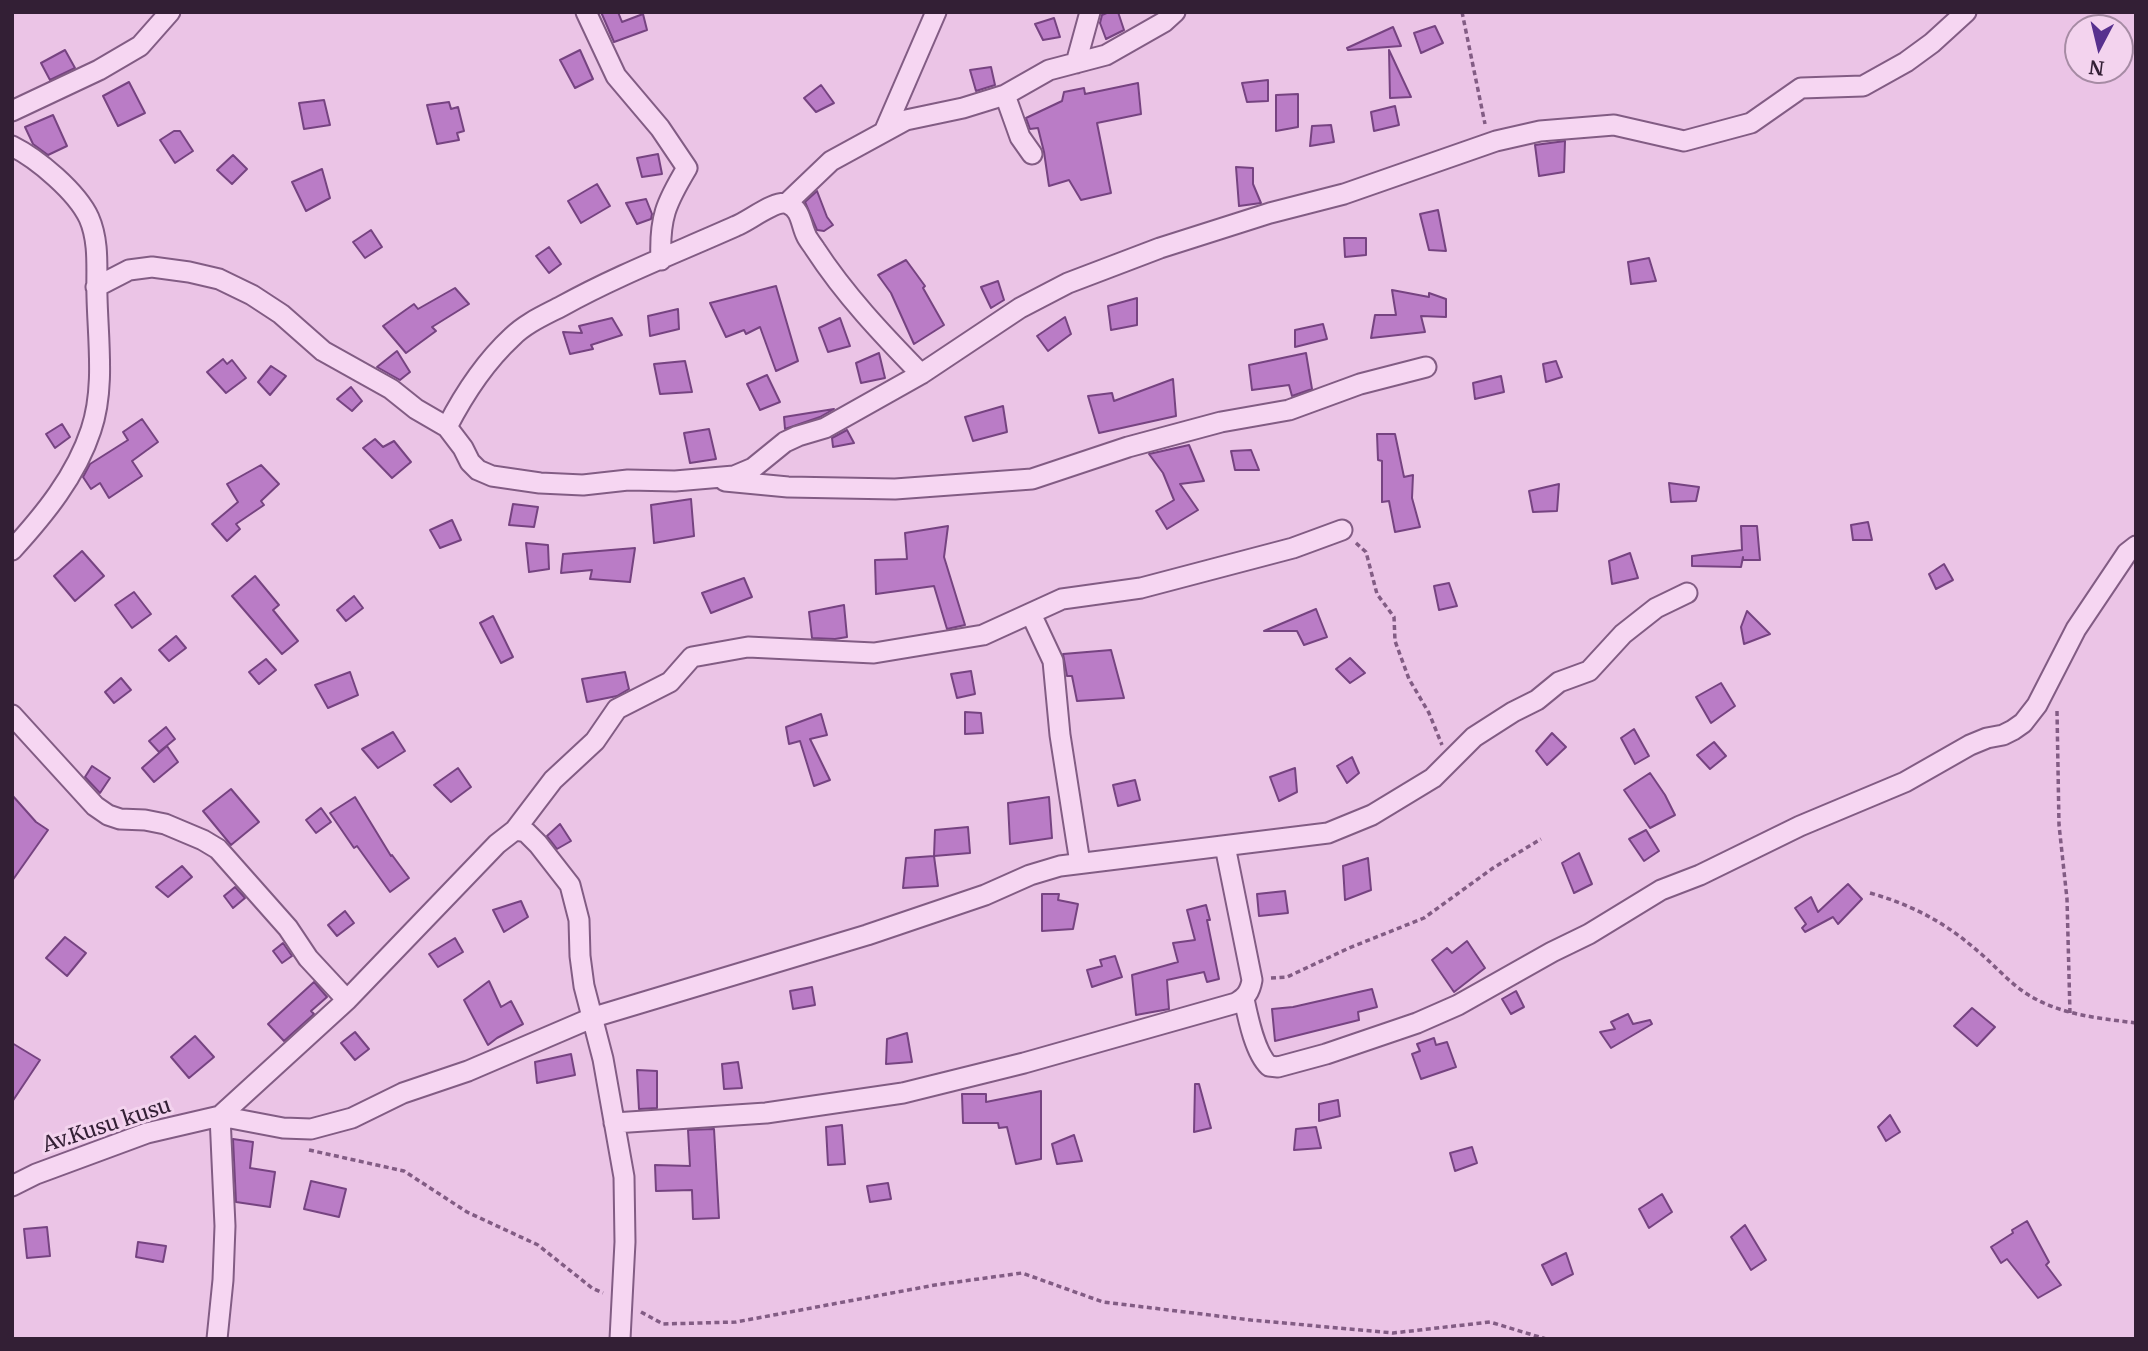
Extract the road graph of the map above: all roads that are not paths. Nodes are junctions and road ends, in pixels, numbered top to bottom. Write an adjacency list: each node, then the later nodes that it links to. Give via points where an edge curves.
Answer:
1 (170, 12): 9 (street, via 140,46)
2 (586, 12): 14 (street, via 617,76 687,168 668,200 660,234)
3 (936, 12): 10 (street)
4 (1090, 12): 7 (street)
5 (1175, 12): 7 (street, via 1106,55)
6 (1965, 12): 17 (street, via 1906,62 1863,86 1801,88 1751,122 1684,141 1614,125 1540,131 1489,143 1343,194 1160,248 1068,283 1020,308)
7 (1076, 63): 8 (street, via 1049,70)
8 (1005, 95): 10 (street, via 906,120); 12 (street, via 1020,137)
9 (12, 111)
10 (884, 132): 13 (street, via 831,161)
11 (12, 146): 15 (street, via 40,164 89,217 96,240)
12 (1032, 154)
13 (787, 203): 14 (street, via 775,204 749,221); 17 (street, via 796,209 806,235 832,275)
14 (661, 260): 18 (street, via 586,292 513,336 463,396)
15 (96, 287): 18 (street, via 129,270 152,267 219,279 281,314 323,352); 22 (street, via 99,373 92,429 70,476)
16 (1426, 367): 19 (street, via 1360,384 1289,410 1221,422 1128,447 1032,479 895,489)
17 (921, 374): 19 (street, via 825,428 785,442 734,476)
18 (447, 426): 19 (street, via 470,462 492,476 583,485)
19 (699, 479)
20 (1342, 530): 24 (street, via 1293,548 1140,587 1062,599)
21 (2136, 546): 29 (street, via 2076,629 2037,705 2022,723 2003,735 1970,745 1905,782 1661,890 1458,1005 1371,1040 1269,1066 1248,1018)
22 (12, 550)
23 (1687, 593): 27 (street, via 1657,608 1623,634 1589,671 1559,682 1474,737 1433,778 1372,816 1328,834)
24 (1031, 614): 26 (street, via 983,635 874,653 748,647 692,657 670,682 617,709 595,741 552,780); 28 (street, via 1054,661)
25 (12, 715): 30 (street, via 108,815 165,824 218,849)
26 (515, 830): 30 (street); 31 (street, via 526,832 570,885 579,920 584,986)
27 (1225, 846): 28 (street); 29 (street)
28 (1080, 863): 31 (street, via 1030,875 867,935)
29 (1248, 989): 33 (street, via 1222,1008 903,1093 766,1113)
30 (347, 1000): 32 (street)
31 (593, 1017): 32 (street, via 352,1118 312,1129); 33 (street)
32 (220, 1116): 34 (street, Av.Kusu kusu, via 147,1133); 35 (street, via 226,1226)
33 (614, 1123): 36 (street, via 624,1177)
34 (12, 1186)
35 (217, 1339)
36 (620, 1339)

